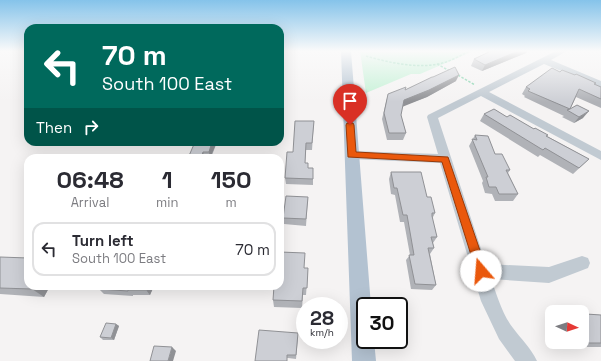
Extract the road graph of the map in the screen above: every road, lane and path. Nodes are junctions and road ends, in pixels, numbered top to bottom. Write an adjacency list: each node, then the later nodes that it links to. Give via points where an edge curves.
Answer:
1 (347, 68): 7 (main road)
2 (444, 68): 6 (path)
3 (527, 68): 6 (street)
4 (563, 68): 5 (street)
5 (601, 84)
6 (479, 89): 8 (street); 9 (street, via 432,117)
7 (352, 155): 9 (street); 12 (main road)
8 (601, 156)
9 (445, 159): 11 (street)
10 (582, 263): 11 (street, via 549,275)
11 (481, 271): 13 (street, via 490,301 506,333)
12 (364, 361)
13 (527, 361)

